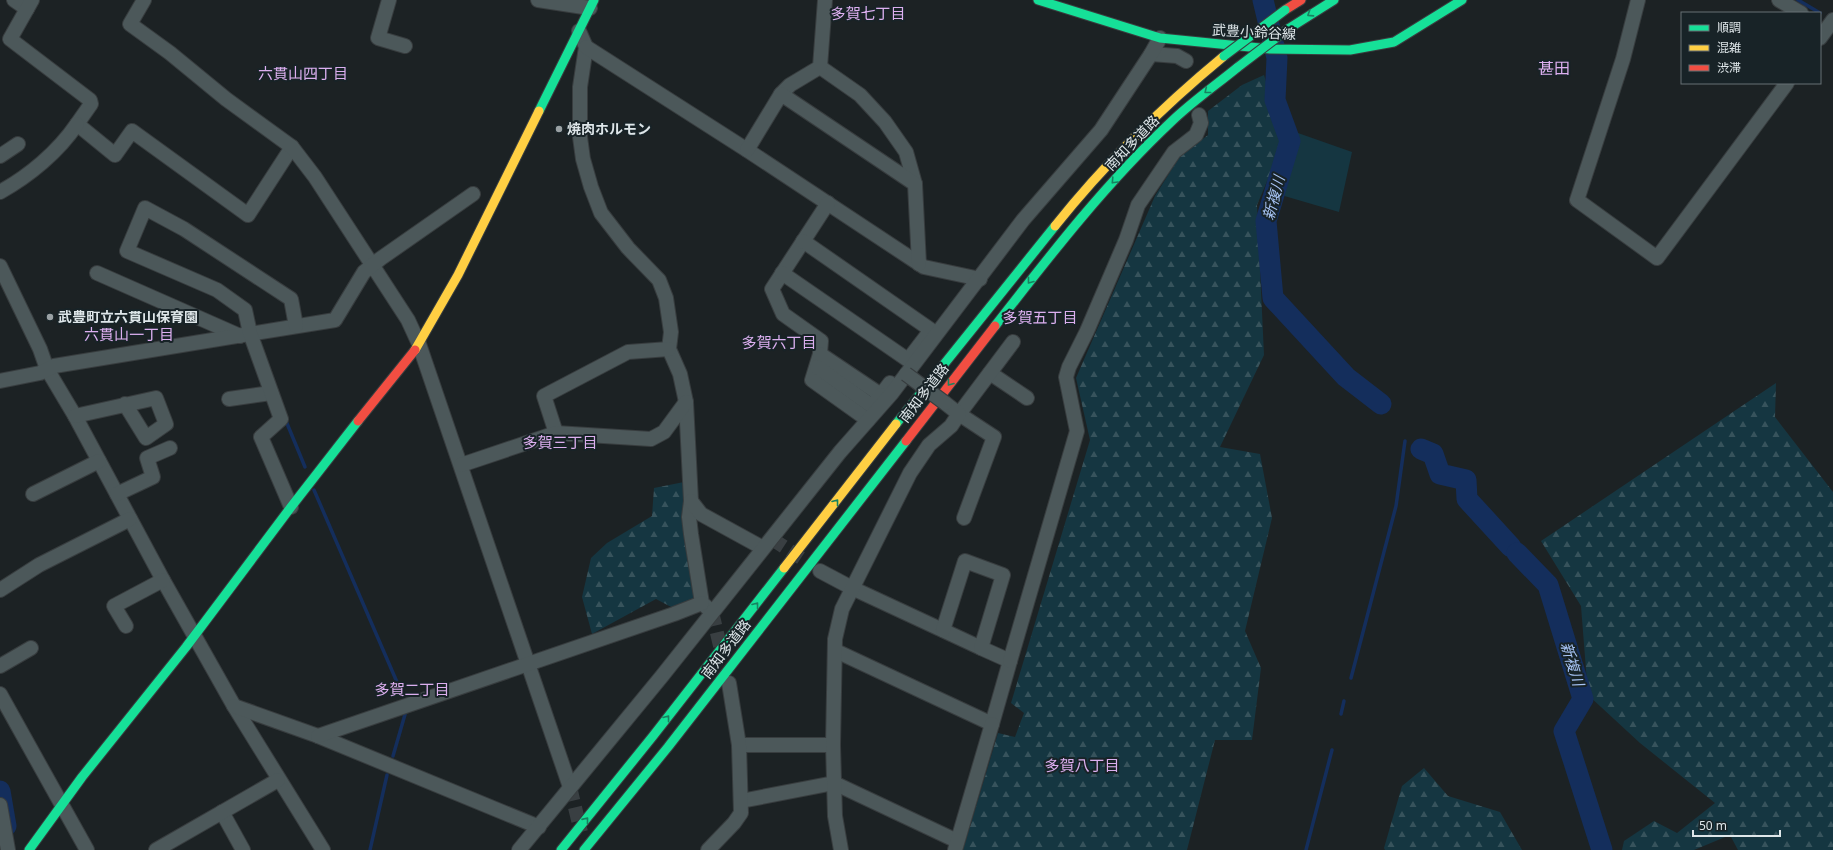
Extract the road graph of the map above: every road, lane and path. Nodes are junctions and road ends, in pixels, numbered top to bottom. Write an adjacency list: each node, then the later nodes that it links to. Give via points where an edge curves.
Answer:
1 (14, 0): 12 (street)
2 (144, 0): 28 (street, via 130,24)
3 (389, 0): 18 (street, via 378,38)
4 (538, 0): 13 (street)
5 (825, 0): 22 (street)
6 (1301, 0): 108 (main road, 南知多道路, one-way to 6, bridge, via 654,736 908,409 1083,191 1135,135 1179,93 1224,56)
7 (1334, 0): 109 (main road, 南知多道路, one-way to 109, bridge, via 1288,29 1192,103 1149,143 1096,200)
8 (1462, 0): 17 (main road, 武豊小鈴谷線, via 1394,42 1350,50 1270,49)
9 (1638, 0): 23 (street, via 1623,59 1577,200 1657,258)
10 (1779, 0): 15 (street)
11 (1047, 1): 14 (street)
12 (30, 4): 26 (street, via 10,39 90,100 91,104)
13 (592, 4): 16 (main road)
14 (1065, 8): 17 (main road, 武豊小鈴谷線)
15 (1799, 12)
16 (579, 31): 19 (street); 45 (main road, via 458,275)
17 (1160, 38): 20 (street)
18 (405, 46)
19 (586, 47): 29 (street); 46 (street, via 580,87 580,137 585,166 601,212 628,248 659,280 669,315)
20 (1151, 54): 21 (street, via 1177,56); 41 (street, via 1101,130 1023,220)
21 (1186, 61)
22 (820, 67): 24 (street, via 790,85); 31 (street, via 860,96 885,122 906,152)
23 (1786, 84)
24 (781, 94): 29 (street); 31 (street)
25 (1199, 115): 82 (street, via 1201,123 1196,135 1174,152 1138,204 1126,240 1087,331 1068,367 1066,377 1077,431)
26 (77, 124): 28 (street, via 115,155 132,131 248,215); 32 (street, via 64,142 16,183)
27 (18, 144): 30 (street)
28 (292, 147): 36 (street)
29 (747, 150): 34 (street)
30 (0, 156)
31 (915, 184): 37 (street)
32 (0, 192)
33 (473, 194): 36 (street)
34 (828, 203): 35 (street); 37 (street)
35 (803, 241): 39 (street); 48 (street, via 931,330)
36 (373, 264): 42 (street, via 364,272 335,320); 45 (street, via 408,320)
37 (918, 264): 41 (street)
38 (0, 266): 49 (street)
39 (782, 273): 47 (street, via 772,289 783,314 821,340); 48 (street)
40 (96, 274): 43 (street)
41 (980, 279): 48 (street)
42 (296, 326): 43 (street); 43 (street, via 291,299 184,229 145,208 127,251 217,290 245,310)
43 (245, 334): 49 (street); 52 (street)
44 (1013, 342): 50 (street)
45 (419, 344): 63 (street); 67 (main road)
46 (669, 349): 55 (street, via 680,374); 60 (street, via 628,352 544,396)
47 (818, 360): 48 (street, via 881,395); 59 (street, via 812,380)
48 (907, 368): 57 (street, bridge); 59 (street)
49 (48, 369): 51 (street); 58 (street)
50 (990, 373): 53 (street); 57 (street)
51 (0, 381)
52 (271, 393): 54 (street); 67 (street, via 281,419 261,437)
53 (1027, 398)
54 (229, 400)
55 (686, 402): 60 (street, via 664,432 651,440); 66 (street)
56 (125, 404): 58 (street)
57 (959, 414): 68 (street, via 994,437); 73 (street, via 951,426 929,445 910,473)
58 (75, 416): 62 (street)
59 (868, 420): 70 (street)
60 (556, 433): 63 (street)
61 (170, 448): 65 (street, via 147,458 153,477)
62 (99, 461): 64 (street); 65 (street)
63 (461, 466): 83 (street)
64 (33, 494)
65 (117, 494): 69 (street)
66 (691, 501): 70 (street, via 701,514); 75 (street, via 691,534)
67 (291, 507): 78 (main road)
68 (964, 518)
69 (130, 519): 72 (street); 74 (street, via 39,566)
70 (763, 548): 75 (street)
71 (820, 571): 73 (street)
72 (163, 580): 76 (street, via 114,606); 78 (street)
73 (852, 588): 77 (street); 81 (street, via 842,609 835,639)
74 (0, 590)
75 (707, 607): 83 (street, via 674,614); 94 (street, via 662,676)
76 (126, 626)
77 (943, 630): 80 (street); 80 (street, via 965,561 1003,574)
78 (194, 636): 87 (street); 97 (main road)
79 (31, 648): 84 (street)
80 (981, 648): 82 (street)
81 (836, 651): 88 (street); 91 (street)
82 (1010, 662): 88 (street)
83 (529, 663): 89 (street); 94 (street)
84 (0, 666)
85 (729, 683): 90 (street)
86 (0, 694): 97 (street)
87 (234, 706): 89 (street); 92 (street)
88 (992, 724): 101 (street)
89 (318, 736): 99 (street)
90 (739, 745): 91 (street); 95 (street)
91 (833, 745): 93 (street)
92 (278, 780): 98 (street); 106 (street)
93 (834, 783): 95 (street); 101 (street); 111 (street, via 835,816)
94 (570, 787): 99 (street)
95 (741, 801): 110 (street, via 740,813 734,823)
96 (0, 805): 100 (street)
97 (62, 806): 102 (main road); 104 (street)
98 (222, 812): 103 (street); 105 (street)
99 (539, 827): 107 (street)
100 (5, 845)
101 (956, 845)
102 (30, 849)
103 (162, 849)
104 (87, 850)
105 (243, 850)
106 (323, 850)
107 (519, 850)
108 (561, 850)
109 (584, 850)
110 (708, 850)
111 (841, 850)

